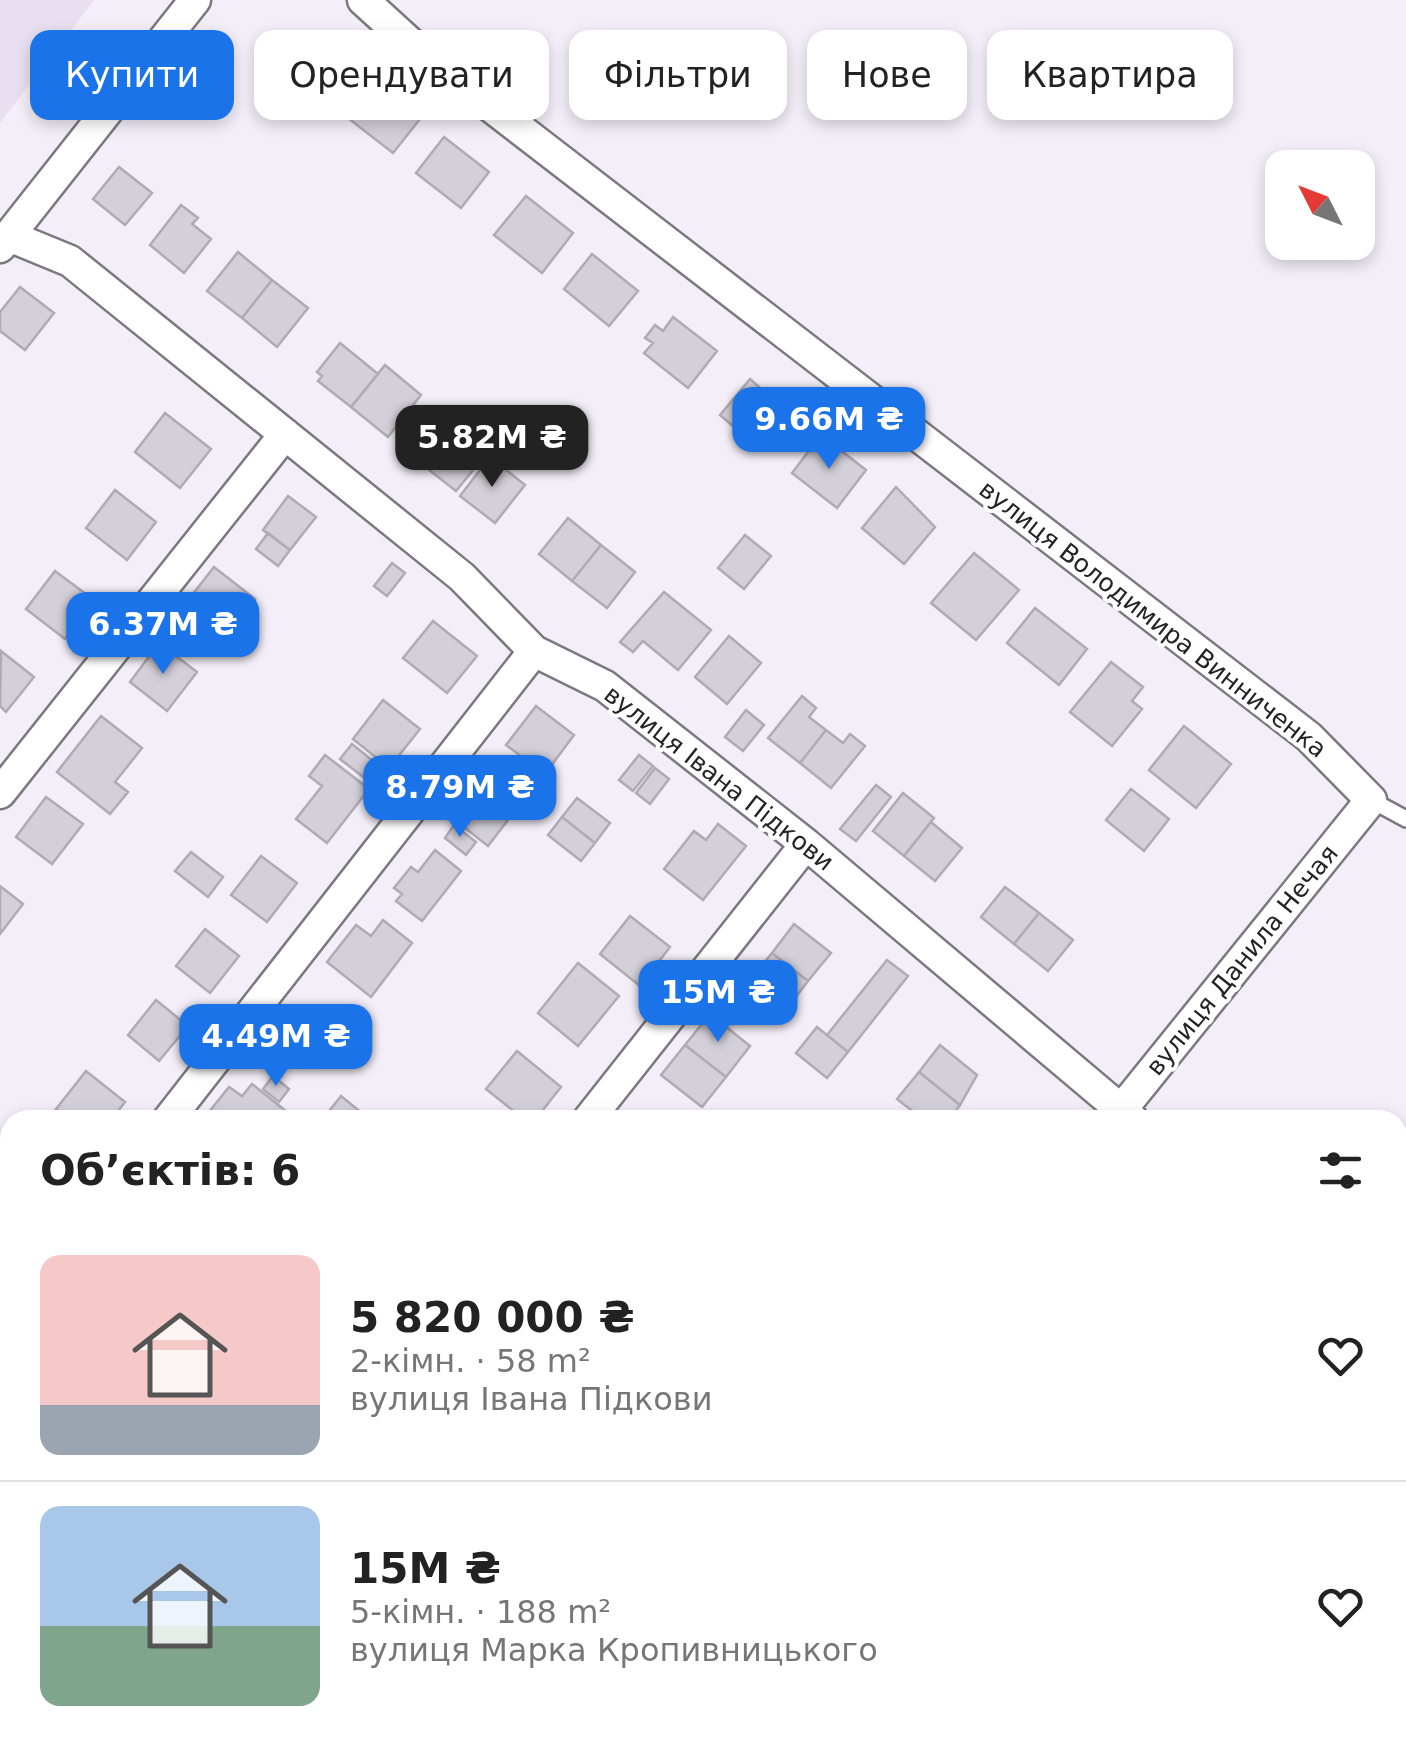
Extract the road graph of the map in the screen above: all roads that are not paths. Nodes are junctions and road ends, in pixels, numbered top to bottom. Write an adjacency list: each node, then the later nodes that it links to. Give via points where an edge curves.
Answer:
1 (195, 0): 3 (street)
2 (363, 0): 7 (street, вулиця Володимира Винниченка, via 420,52 1309,737)
3 (4, 241): 4 (street, вулиця Івана Підкови, via 70,261)
4 (284, 434): 5 (street, вулиця Івана Підкови, via 462,576); 6 (street)
5 (534, 652): 9 (street, вулиця Івана Підкови, via 605,686); 10 (street)
6 (0, 793)
7 (1371, 800): 8 (lane); 13 (street, вулиця Данила Нечая)
8 (1406, 820)
9 (806, 844): 11 (street); 12 (street, вулиця Івана Підкови)
10 (176, 1110)
11 (596, 1110)
12 (1114, 1110)
13 (1127, 1110)

